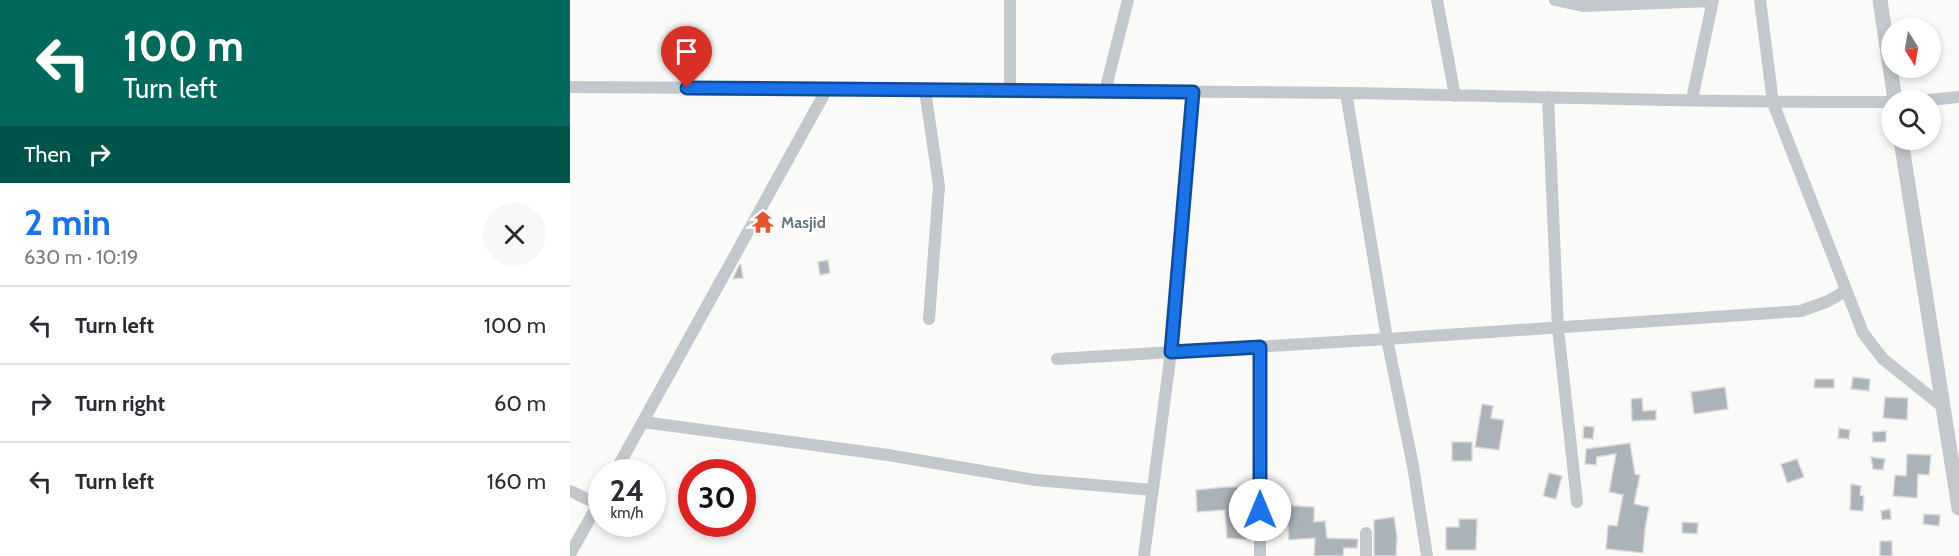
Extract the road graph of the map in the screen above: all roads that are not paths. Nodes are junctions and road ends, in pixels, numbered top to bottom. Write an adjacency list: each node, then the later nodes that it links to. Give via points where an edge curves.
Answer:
1 (1010, 0): 11 (street)
2 (1128, 0): 13 (street)
3 (1437, 0): 16 (street)
4 (1555, 0): 5 (street, via 1582,6)
5 (1712, 0): 19 (street)
6 (1760, 0): 22 (street)
7 (1880, 0): 12 (street)
8 (570, 87): 9 (street)
9 (827, 89): 10 (street); 32 (street)
10 (925, 90): 11 (street); 25 (street, via 939,186)
11 (1010, 90): 13 (street)
12 (1892, 90)
13 (1105, 91): 14 (street)
14 (1193, 92): 15 (street); 29 (street)
15 (1346, 93): 16 (street); 27 (street)
16 (1455, 96): 17 (street)
17 (1548, 97): 19 (street); 26 (street)
18 (1959, 97): 20 (street)
19 (1692, 99): 22 (street)
20 (1941, 99)
21 (1881, 101): 22 (street)
22 (1773, 103): 24 (street)
23 (1903, 150): 31 (street)
24 (1846, 291): 26 (street, via 1801,311); 31 (street, via 1863,333 1883,359)
25 (929, 319)
26 (1558, 328): 27 (street); 37 (street)
27 (1387, 339): 28 (street); 45 (street)
28 (1260, 347): 29 (street); 43 (street)
29 (1171, 352): 30 (street); 34 (street)
30 (1057, 359)
31 (1943, 407): 38 (street)
32 (643, 422): 33 (street); 34 (street, via 888,454 1035,480)
33 (622, 459)
34 (1153, 490): 42 (street)
35 (570, 491): 36 (street)
36 (588, 496)
37 (1577, 502)
38 (1959, 508)
39 (588, 522): 41 (street)
40 (1366, 533): 44 (street)
41 (570, 554)
42 (1144, 556)
43 (1260, 556)
44 (1366, 556)
45 (1427, 556)

